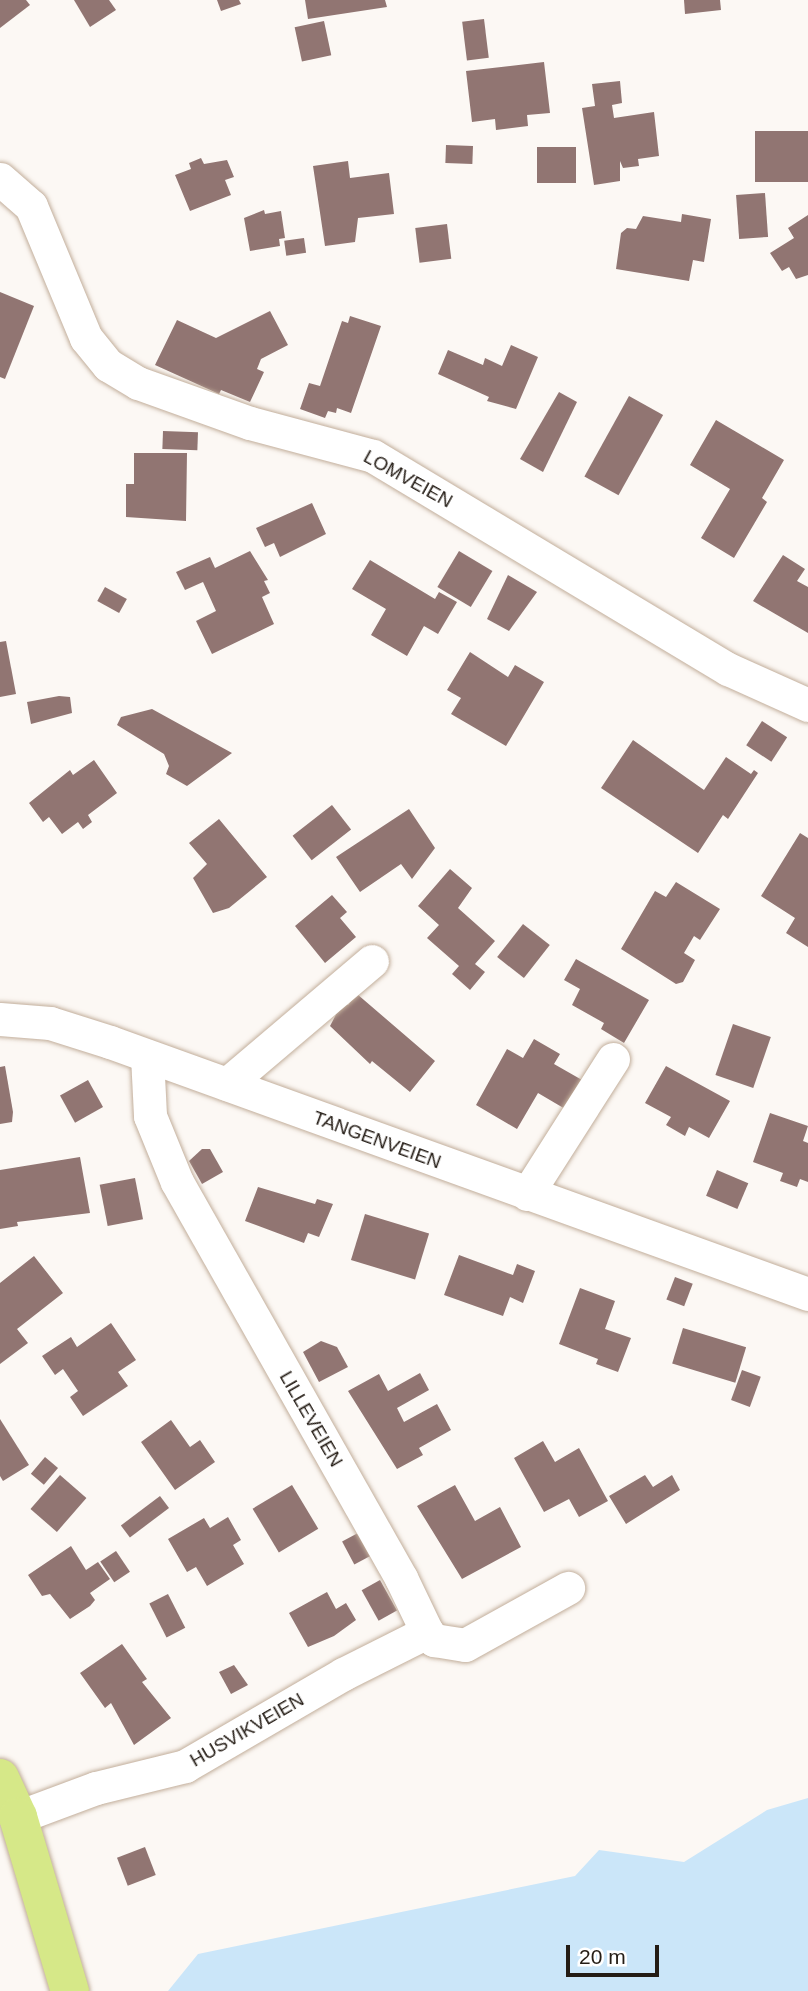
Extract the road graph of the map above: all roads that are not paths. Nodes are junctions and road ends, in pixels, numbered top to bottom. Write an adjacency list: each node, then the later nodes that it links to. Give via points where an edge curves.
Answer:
1 (0, 179): 2 (street, LOMVEIEN, via 31,206 86,338 108,365 138,383 250,423 373,456 728,669)
2 (808, 705)
3 (372, 961): 7 (street)
4 (0, 1019): 5 (street, TANGENVEIEN, via 50,1023)
5 (147, 1056): 7 (street, TANGENVEIEN); 11 (street, LILLEVEIEN, via 150,1116 177,1182)
6 (613, 1059): 8 (street)
7 (227, 1084): 8 (street, TANGENVEIEN)
8 (527, 1194): 9 (street, TANGENVEIEN)
9 (808, 1294)
10 (568, 1588): 11 (street, via 466,1645 434,1640)
11 (427, 1632): 13 (street, HUSVIKVEIEN, via 343,1674 184,1766 96,1788)
12 (0, 1778): 13 (main road)
13 (18, 1817): 14 (main road)
14 (70, 1991)

